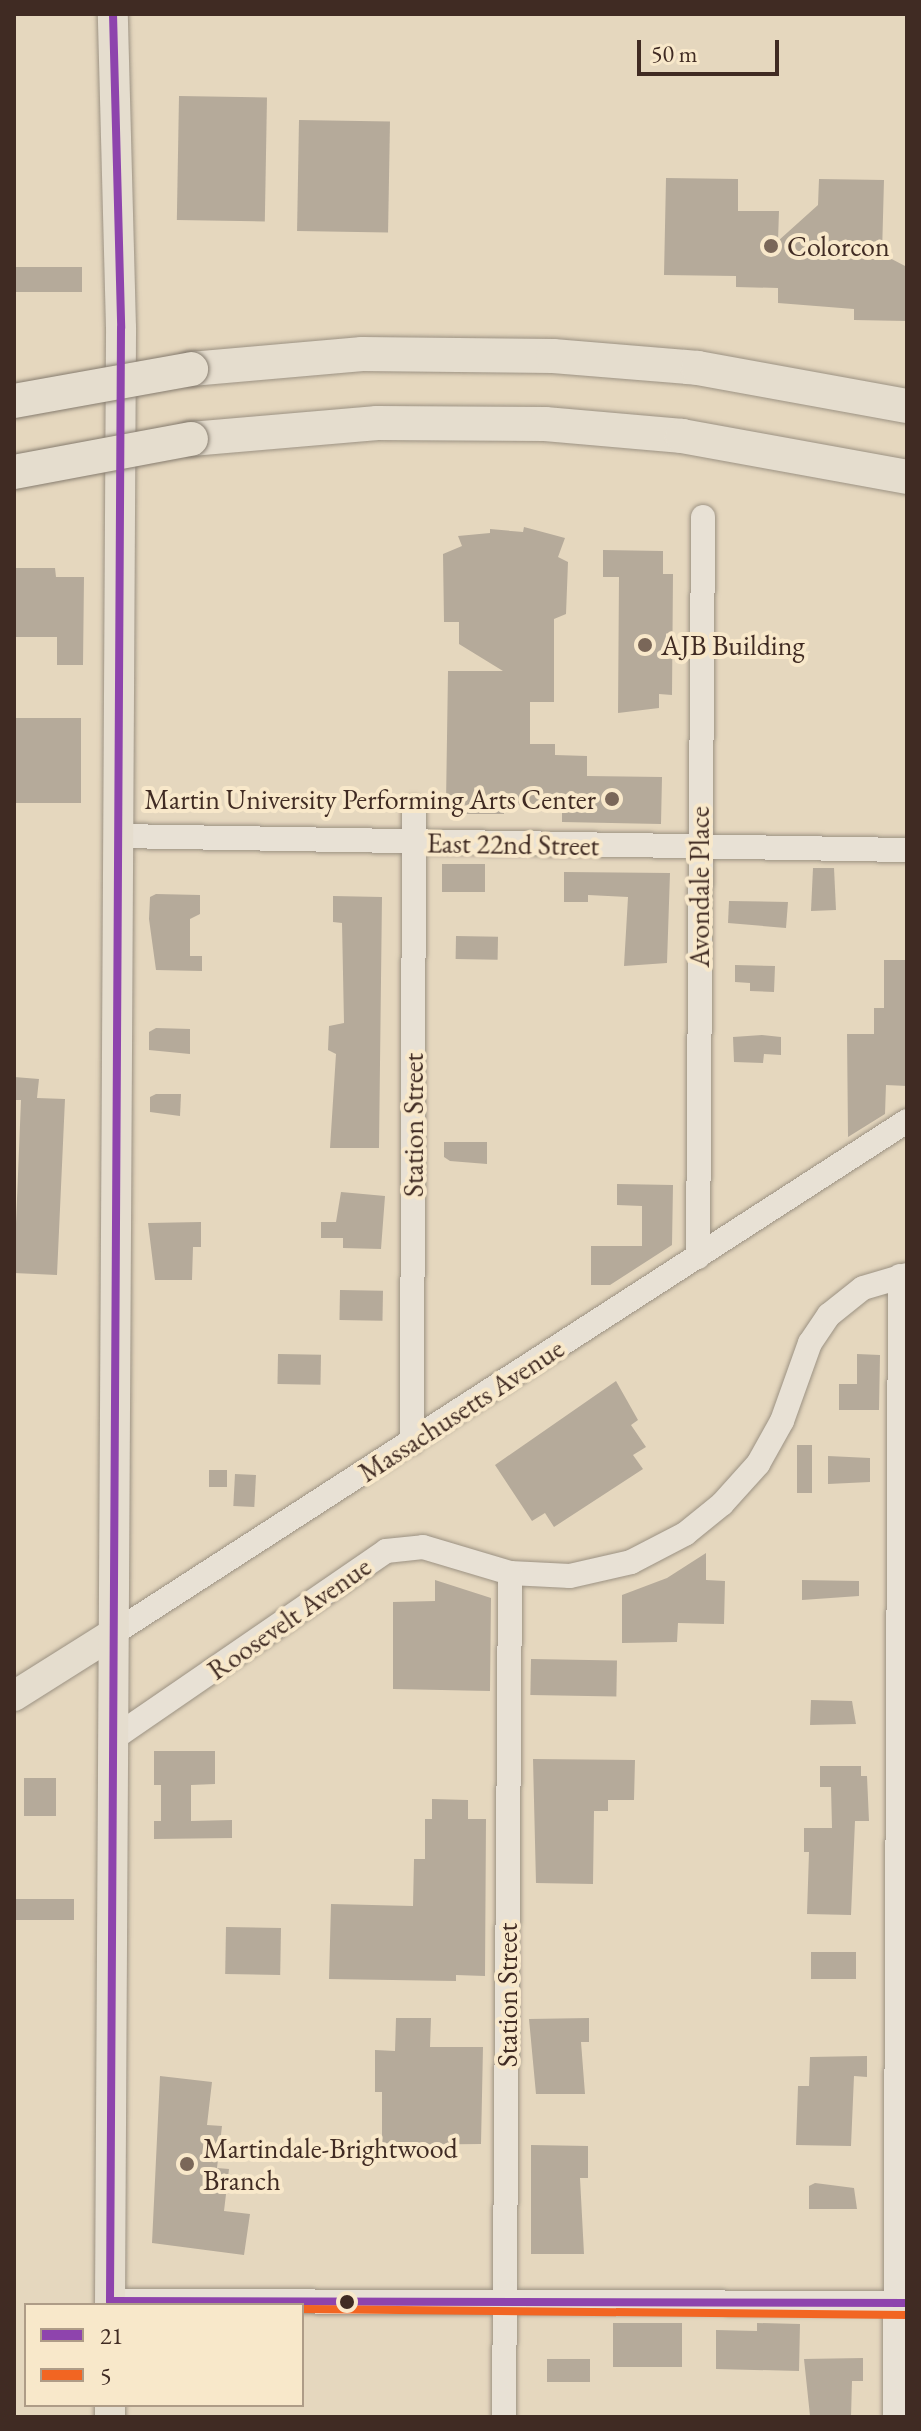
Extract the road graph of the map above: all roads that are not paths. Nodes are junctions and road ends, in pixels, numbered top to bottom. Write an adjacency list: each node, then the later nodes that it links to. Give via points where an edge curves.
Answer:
1 (113, 14): 8 (main road, via 121,328)
2 (14, 401): 3 (highway, bridge, via 191,369 362,354 553,356 698,368)
3 (907, 406)
4 (14, 472): 5 (highway, bridge, via 191,439 377,423 545,424 724,442)
5 (907, 477)
6 (703, 517): 10 (street, Avondale Place)
7 (414, 808): 9 (street, Station Street)
8 (119, 836): 9 (street, East 22nd Street); 17 (main road)
9 (413, 842): 10 (street, East 22nd Street); 15 (street, Station Street)
10 (699, 847): 11 (street, East 22nd Street); 13 (street, Avondale Place)
11 (907, 850)
12 (907, 1121): 13 (street, Massachusetts Avenue)
13 (698, 1257): 15 (street, Massachusetts Avenue)
14 (904, 1275): 16 (street, Roosevelt Avenue, via 863,1288 829,1315 810,1343 782,1421 758,1464 685,1534 609,1570 570,1576); 22 (street)
15 (412, 1442): 17 (street, Massachusetts Avenue)
16 (510, 1573): 19 (street, Roosevelt Avenue, via 409,1546 378,1555); 20 (street, Station Street)
17 (114, 1633): 18 (main road, Massachusetts Avenue); 19 (main road)
18 (14, 1696)
19 (114, 1738): 21 (main road)
20 (504, 2300): 21 (street); 22 (street); 23 (street, Station Street)
21 (110, 2303)
22 (901, 2303): 24 (street)
23 (504, 2417)
24 (895, 2417)

